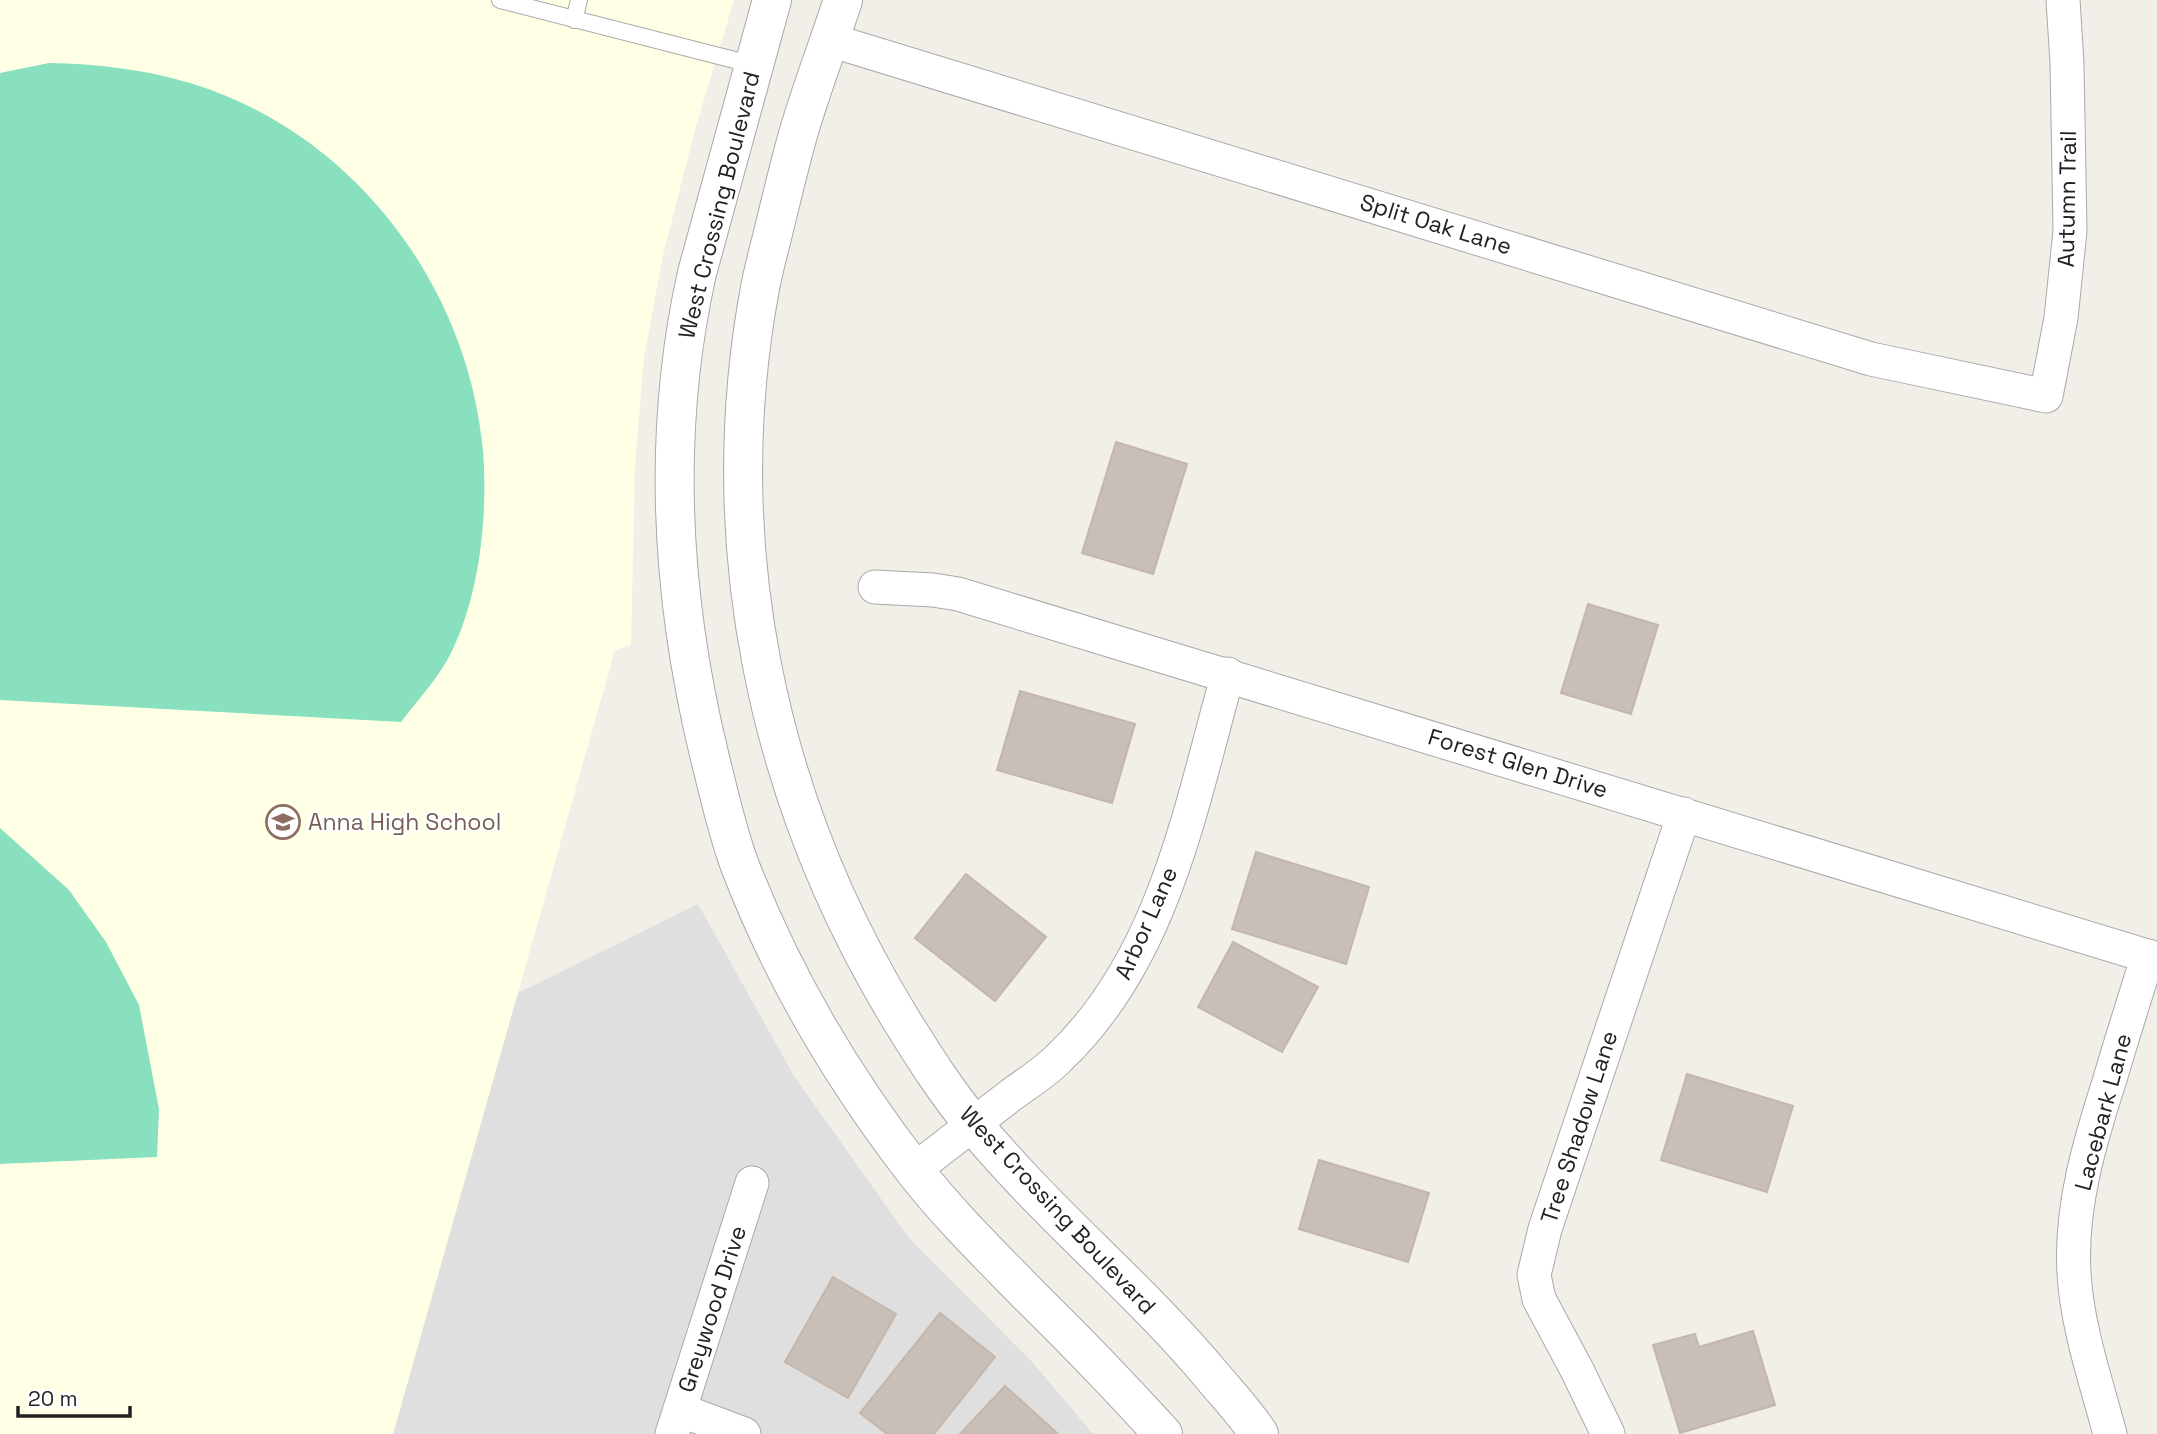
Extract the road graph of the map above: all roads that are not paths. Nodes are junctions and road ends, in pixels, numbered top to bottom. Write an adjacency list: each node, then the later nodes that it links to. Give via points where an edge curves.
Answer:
1 (500, 0): 6 (lane)
2 (579, 0): 6 (lane)
3 (772, 0): 8 (street, West Crossing Boulevard)
4 (843, 0): 7 (street, West Crossing Boulevard)
5 (2063, 0): 9 (street, Autumn Trail, via 2070,231 2061,318)
6 (574, 20): 8 (lane)
7 (830, 40): 9 (street, Split Oak Lane, via 1871,359); 14 (street, West Crossing Boulevard, via 797,137 760,287 745,399 747,575 757,644 784,760 821,866 872,971 925,1059)
8 (754, 65): 15 (street, West Crossing Boulevard, via 695,283 678,391 674,528 685,638 720,799 740,865 779,956 844,1072)
9 (2046, 397)
10 (875, 587): 11 (street, Forest Glen Drive, via 958,594)
11 (1228, 674): 12 (street, Forest Glen Drive); 14 (street, Arbor Lane, via 1179,848 1134,959 1110,999 1057,1060)
12 (1684, 814): 13 (street, Forest Glen Drive); 21 (street, Tree Shadow Lane, via 1545,1229 1534,1275 1539,1299)
13 (2152, 958): 22 (street, Lacebark Lane, via 2092,1137 2075,1230 2078,1307)
14 (973, 1124): 15 (street, Arbor Lane); 20 (street, West Crossing Boulevard, via 1077,1238 1189,1348)
15 (914, 1170): 19 (street, West Crossing Boulevard, via 962,1227)
16 (752, 1183): 17 (street, Greywood Drive)
17 (676, 1422): 18 (street)
18 (744, 1434)
19 (1163, 1434)
20 (1259, 1434)
21 (1608, 1434)
22 (2110, 1434)

